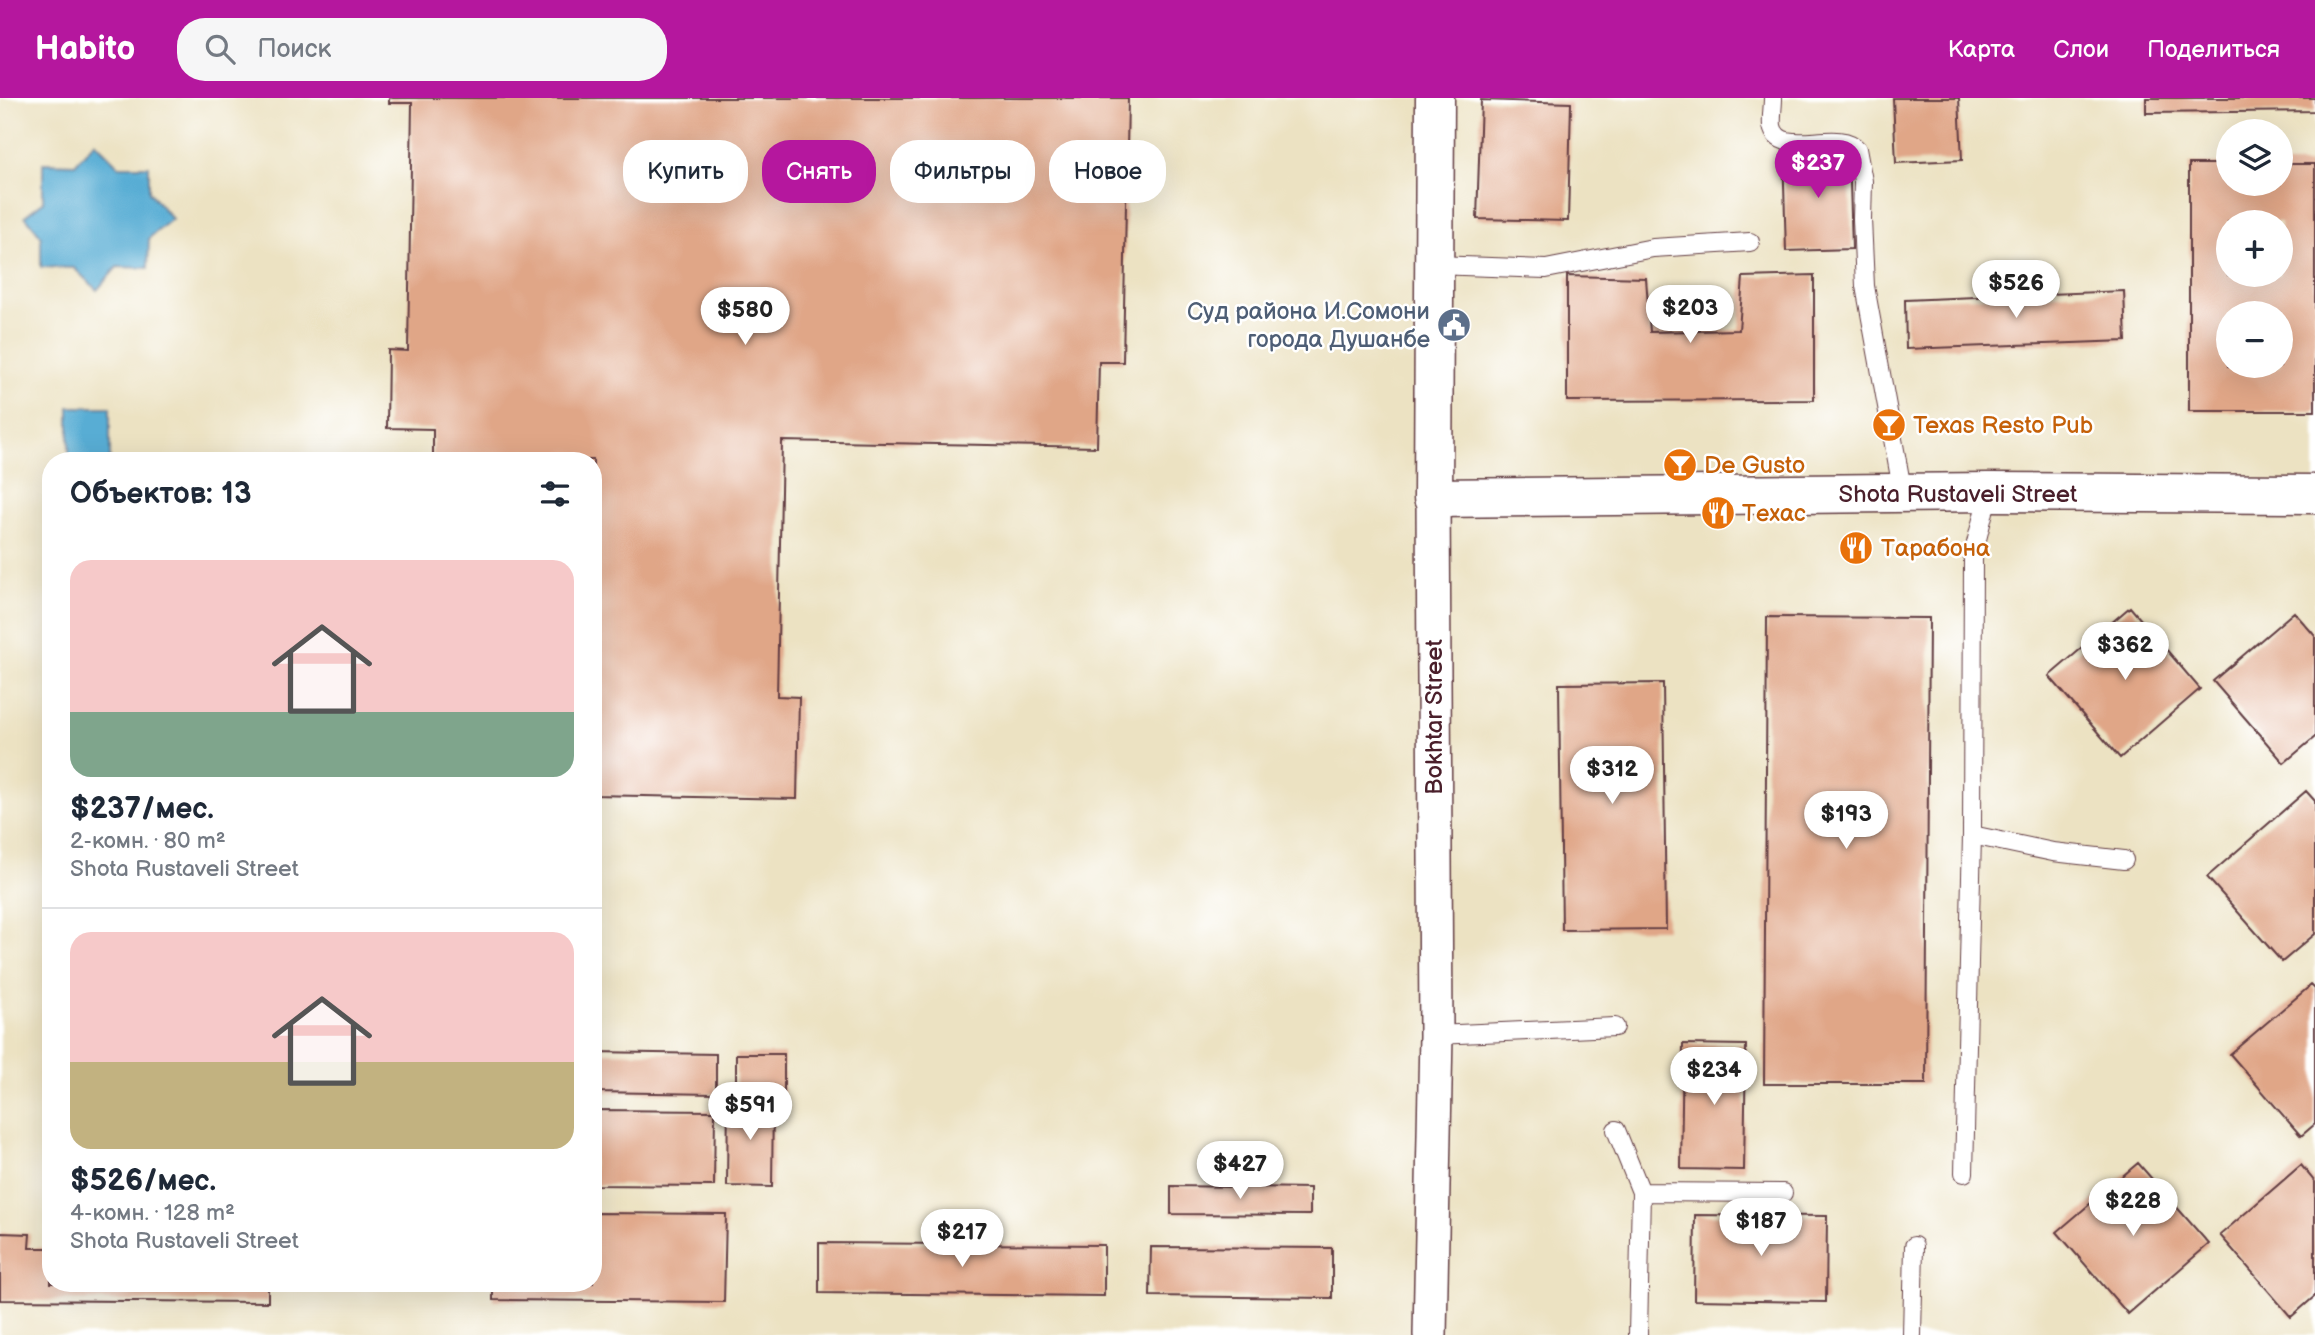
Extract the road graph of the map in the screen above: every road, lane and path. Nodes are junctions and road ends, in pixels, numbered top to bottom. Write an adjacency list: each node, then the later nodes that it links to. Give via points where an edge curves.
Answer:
1 (1435, 98): 4 (street, Bokhtar Street)
2 (1773, 98): 6 (lane, via 1772,127 1782,139 1791,143 1843,141 1857,149 1863,181 1865,286)
3 (1749, 242): 4 (lane, via 1653,248 1546,269)
4 (1434, 265): 8 (street, Bokhtar Street)
5 (1989, 492): 6 (street, Shota Rustaveli Street); 7 (street, Shota Rustaveli Street); 9 (lane, via 1973,555)
6 (1903, 494): 8 (street, Shota Rustaveli Street)
7 (2315, 494)
8 (1433, 498): 12 (street, Bokhtar Street)
9 (1972, 835): 10 (lane, via 2053,852); 14 (lane)
10 (2124, 860)
11 (1615, 1027): 12 (lane)
12 (1436, 1035): 18 (street, Bokhtar Street)
13 (1616, 1130): 15 (lane)
14 (1964, 1173)
15 (1641, 1192): 16 (lane); 19 (lane)
16 (1783, 1193)
17 (1914, 1246): 20 (lane)
18 (1430, 1335)
19 (1638, 1335)
20 (1912, 1335)

